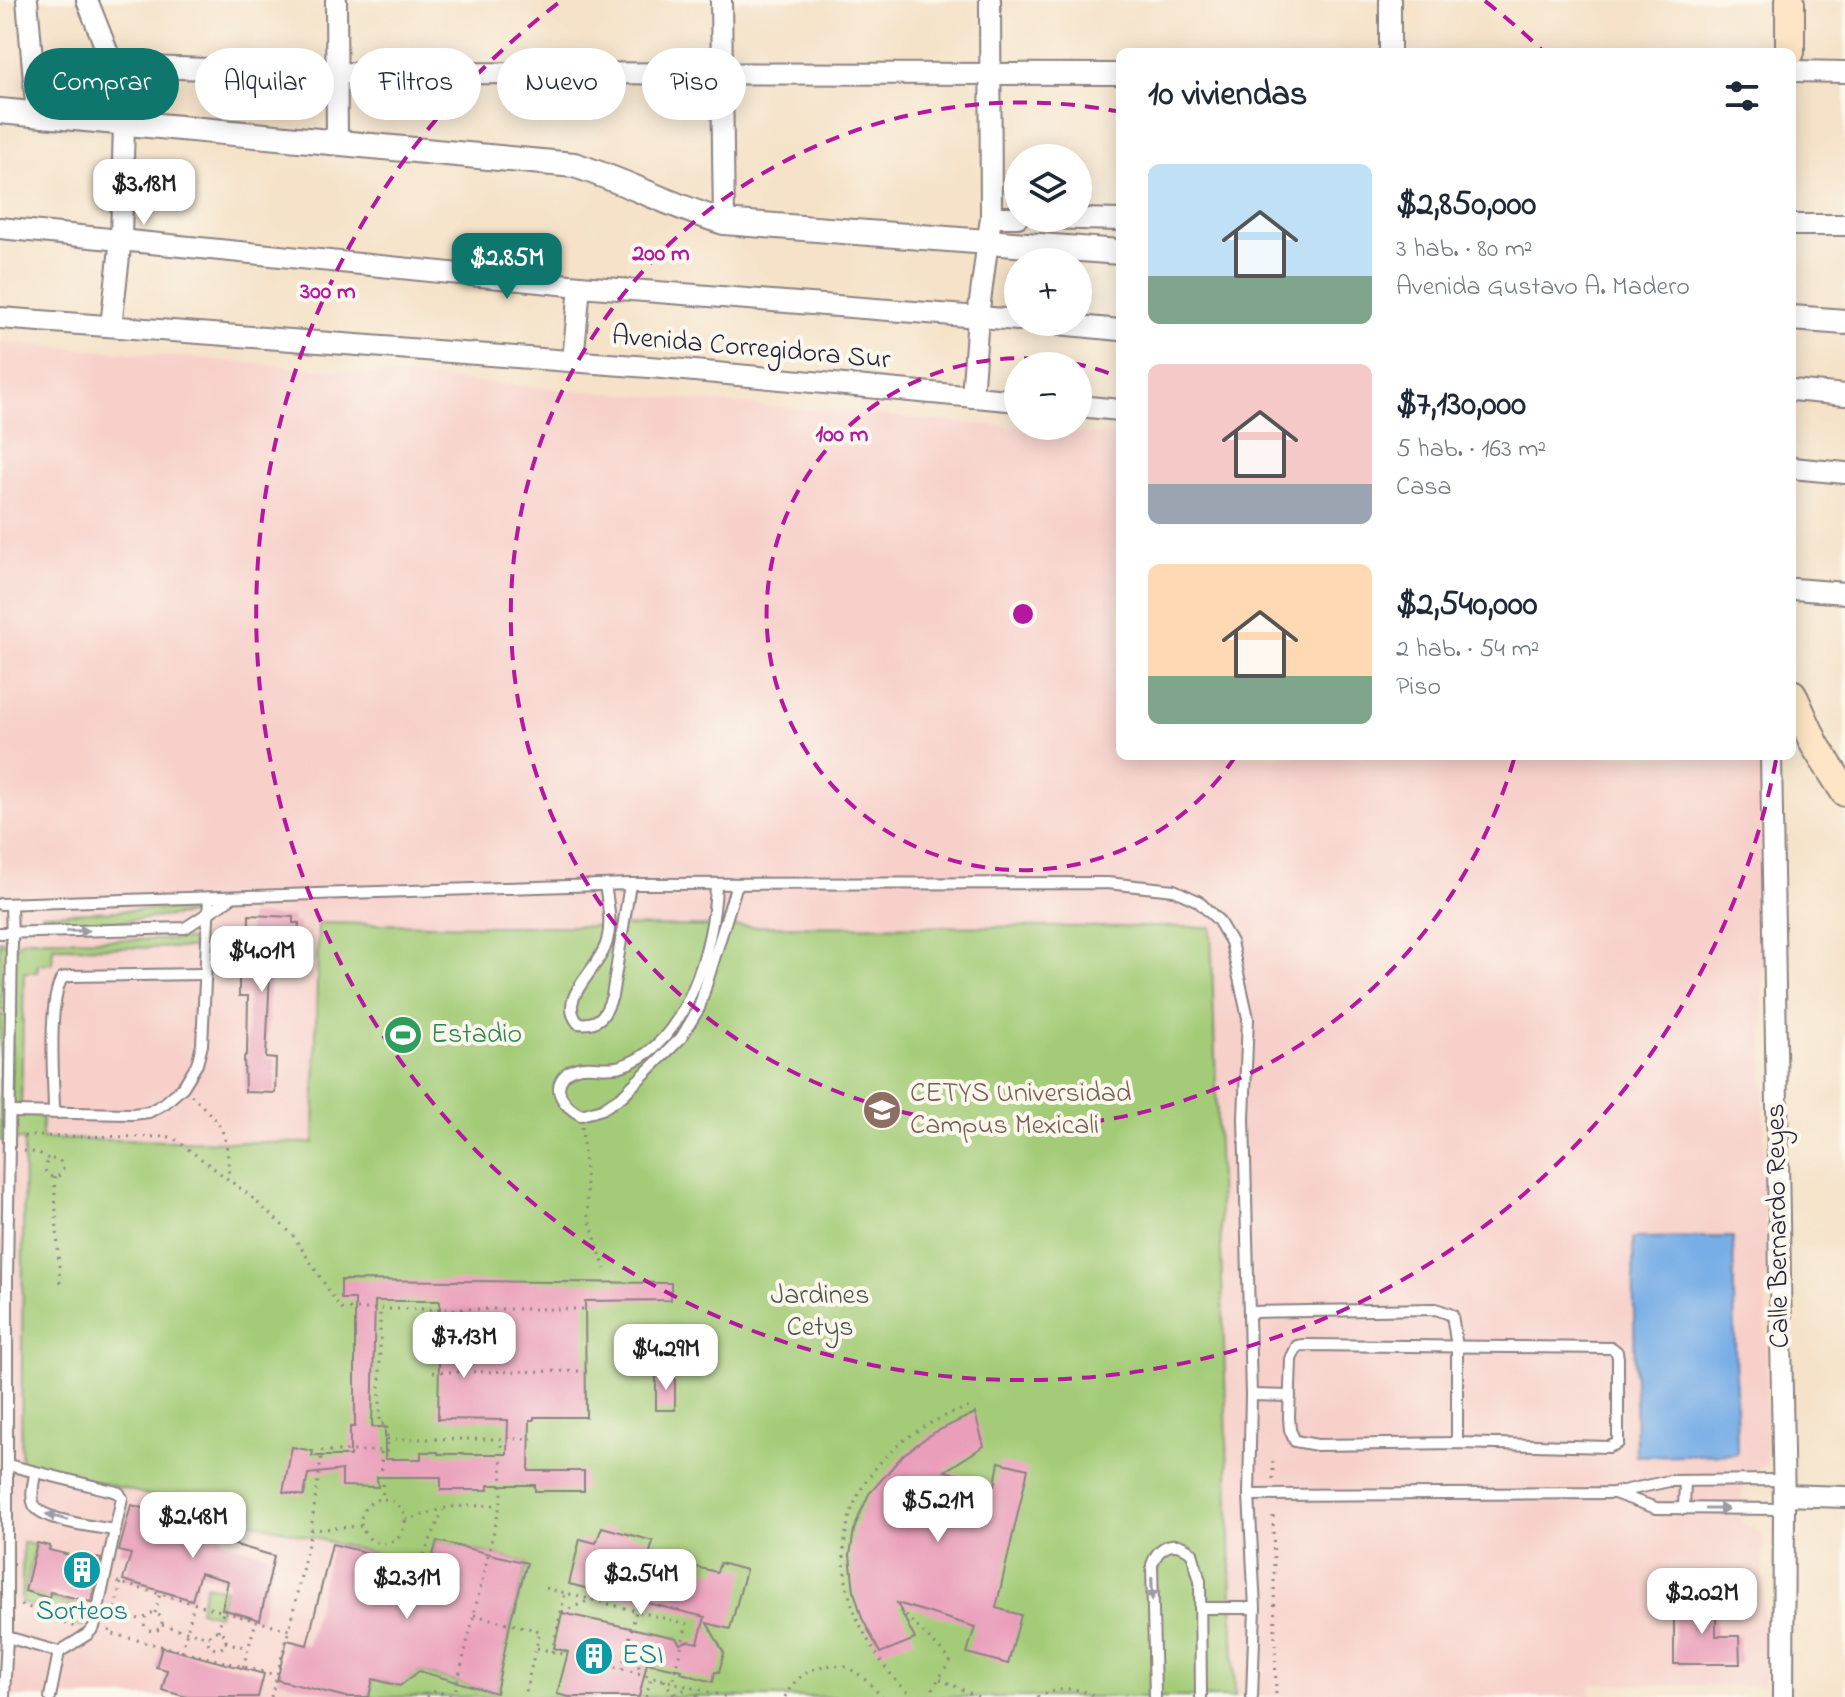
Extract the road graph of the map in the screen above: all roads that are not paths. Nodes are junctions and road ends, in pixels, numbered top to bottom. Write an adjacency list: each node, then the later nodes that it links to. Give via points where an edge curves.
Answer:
1 (27, 0): 8 (street)
2 (87, 0): 9 (street)
3 (336, 0): 16 (street)
4 (721, 0): 10 (street)
5 (990, 0): 17 (street)
6 (1390, 0): 11 (street)
7 (1790, 0): 12 (main road)
8 (31, 48)
9 (106, 48)
10 (722, 48)
11 (1390, 48)
12 (1790, 48)
13 (179, 68): 16 (street)
14 (1796, 71): 15 (street)
15 (1845, 72)
16 (336, 73): 19 (street); 27 (street)
17 (991, 74): 18 (street); 20 (street); 35 (street)
18 (1116, 74)
19 (642, 75)
20 (746, 75)
21 (0, 111): 22 (street)
22 (24, 114)
23 (91, 120): 26 (street)
24 (123, 120): 26 (street)
25 (723, 120): 30 (street)
26 (124, 123): 27 (street); 36 (street)
27 (337, 142): 30 (street, via 574,165)
28 (1092, 219): 29 (street)
29 (1116, 220)
30 (724, 222): 35 (street)
31 (1004, 223): 35 (street)
32 (1796, 225): 33 (street)
33 (1845, 225)
34 (0, 228): 36 (street)
35 (990, 229): 37 (street); 39 (street)
36 (121, 239): 38 (street); 44 (street)
37 (1116, 251)
38 (580, 286): 39 (street); 47 (street)
39 (978, 317): 42 (street); 50 (street)
40 (0, 318): 44 (street, Avenida Corregidora Sur)
41 (1796, 318): 43 (street)
42 (1004, 319)
43 (1845, 322)
44 (111, 326): 47 (street, Avenida Corregidora Sur)
45 (1092, 327): 46 (street)
46 (1116, 330)
47 (573, 361): 50 (street, Avenida Corregidora Sur)
48 (1796, 390): 49 (street)
49 (1845, 395)
50 (972, 397): 51 (street, Avenida Corregidora Sur)
51 (1004, 400)
52 (1092, 407): 53 (street)
53 (1116, 410)
54 (1796, 468): 55 (street)
55 (1845, 473)
56 (1796, 589): 57 (street)
57 (1845, 593)
58 (1796, 703): 60 (main road)
59 (1771, 760): 88 (street, Calle Bernardo Reyes)
60 (1845, 792)
61 (630, 884): 63 (lane); 63 (lane, via 612,996 606,1012 589,1025 578,1023 570,1006 607,940); 64 (lane)
62 (737, 884): 64 (lane); 64 (lane, via 699,1008 681,1038 602,1109 581,1115 568,1108 560,1097 563,1076 582,1067 621,1066 641,1056 682,1012 711,937); 78 (lane, via 1107,883 1174,890 1198,901 1231,942 1248,1018 1244,1118)
63 (605, 885): 65 (lane)
64 (716, 885)
65 (233, 897): 66 (lane); 68 (lane)
66 (209, 898): 67 (lane); 68 (lane)
67 (5, 904): 70 (lane)
68 (207, 916): 70 (lane, one-way to 68, via 185,928); 71 (lane)
69 (0, 933): 70 (lane)
70 (12, 933): 72 (lane)
71 (204, 974): 75 (lane, via 202,1045 183,1087 142,1114); 75 (lane, via 62,978 54,1018)
72 (6, 1016): 73 (lane)
73 (5, 1067): 74 (lane)
74 (10, 1112): 75 (lane); 76 (lane)
75 (54, 1113)
76 (5, 1141): 77 (lane)
77 (3, 1276): 83 (lane)
78 (1249, 1312): 79 (lane, via 1440,1309 1452,1315); 80 (lane)
79 (1457, 1347): 81 (lane, via 1297,1346 1291,1359); 82 (lane); 82 (lane, via 1612,1348 1618,1358 1619,1438 1609,1447)
80 (1251, 1395): 81 (lane); 87 (lane)
81 (1290, 1396): 82 (lane, via 1295,1441)
82 (1457, 1443)
83 (8, 1465): 84 (lane); 94 (lane)
84 (35, 1473): 91 (lane, one-way to 84, via 39,1511 33,1501); 91 (lane, via 119,1493 122,1502)
85 (1685, 1481): 86 (lane); 88 (lane); 90 (lane)
86 (1614, 1493): 87 (lane); 90 (lane, via 1656,1508)
87 (1249, 1495): 93 (lane)
88 (1784, 1495): 89 (street); 90 (lane, one-way to 88); 101 (street, Calle Bernardo Reyes)
89 (1845, 1497)
90 (1684, 1509)
91 (114, 1530): 95 (lane, via 92,1631)
92 (1200, 1608): 93 (lane); 98 (lane, one-way to 98, via 1192,1553 1168,1544 1152,1565); 99 (lane)
93 (1255, 1608): 100 (lane)
94 (7, 1637): 95 (lane); 96 (lane)
95 (59, 1652): 97 (lane)
96 (4, 1697)
97 (50, 1697)
98 (1155, 1697)
99 (1201, 1697)
100 (1252, 1697)
101 (1783, 1697)

